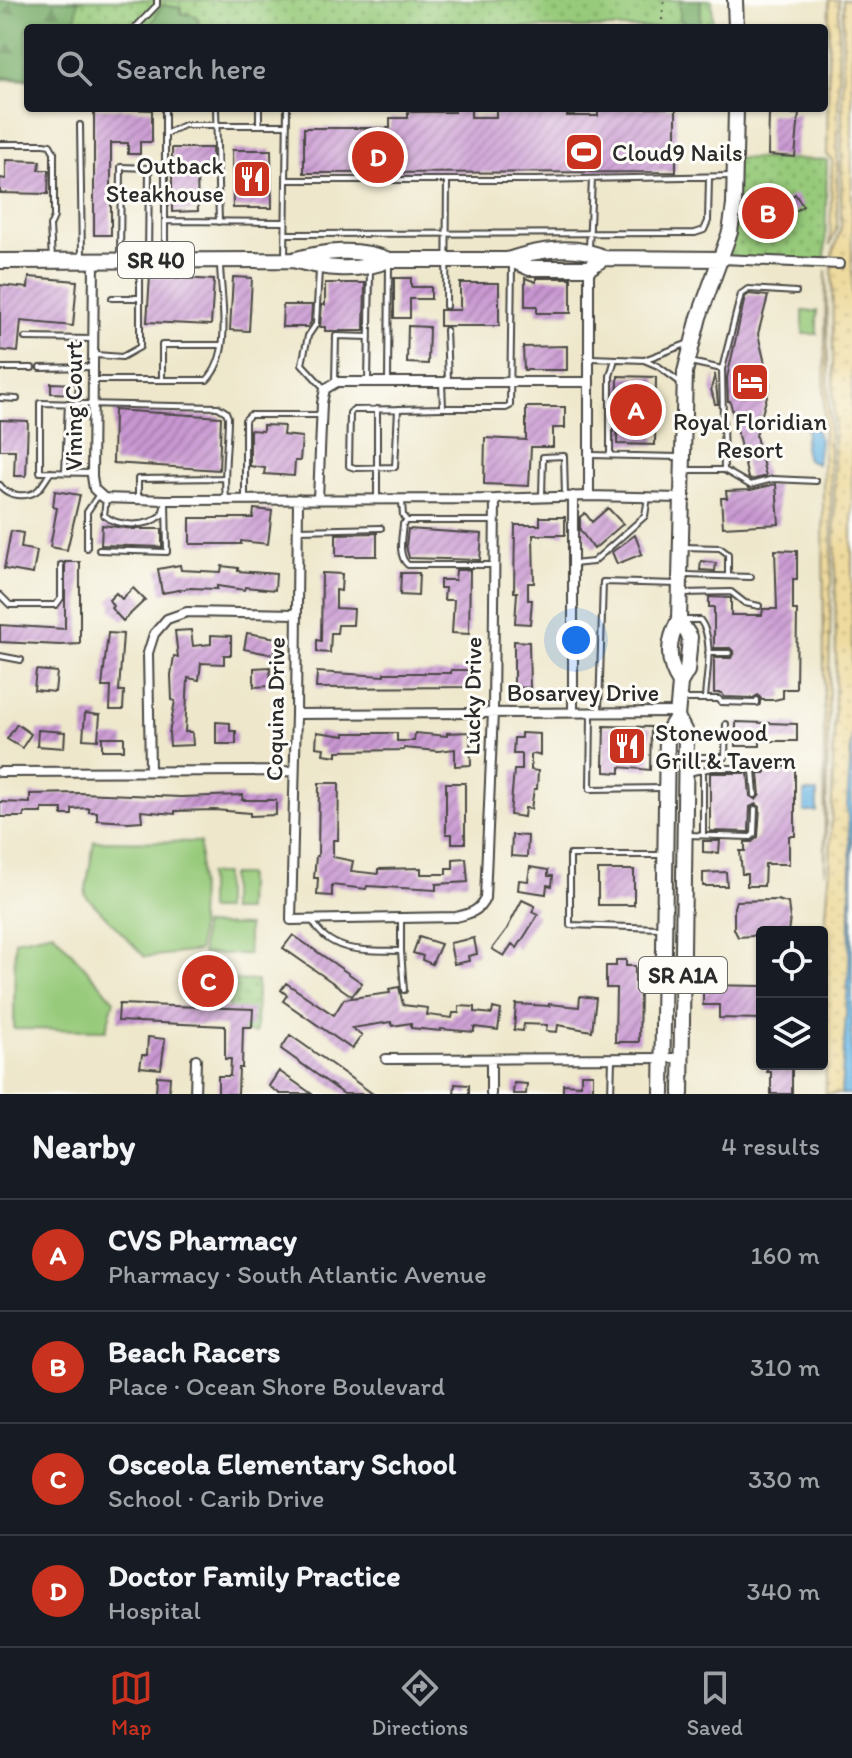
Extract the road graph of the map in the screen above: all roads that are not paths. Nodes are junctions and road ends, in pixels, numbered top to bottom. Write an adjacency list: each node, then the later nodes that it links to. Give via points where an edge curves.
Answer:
1 (157, 0): 3 (lane)
2 (735, 0): 4 (main road)
3 (139, 24)
4 (736, 24)
5 (165, 112): 14 (lane)
6 (216, 112): 11 (lane)
7 (259, 112): 12 (lane)
8 (287, 112): 13 (lane)
9 (736, 112): 16 (main road, SR A1A)
10 (80, 125): 31 (lane)
11 (216, 125): 12 (lane); 14 (lane, via 184,125); 22 (lane)
12 (259, 125): 13 (lane)
13 (287, 125): 19 (lane)
14 (165, 134): 21 (lane)
15 (0, 144): 30 (lane, via 44,144 54,152)
16 (735, 176): 17 (lane); 29 (main road, SR A1A)
17 (709, 177): 18 (lane); 24 (lane, via 704,230)
18 (592, 179): 20 (lane); 24 (lane)
19 (286, 180): 20 (lane); 23 (lane)
20 (447, 180): 26 (lane)
21 (166, 221): 22 (lane); 34 (lane)
22 (219, 222): 23 (lane)
23 (285, 222): 25 (lane)
24 (591, 232): 26 (lane); 27 (lane)
25 (286, 234): 26 (lane); 36 (lane)
26 (446, 234): 38 (lane)
27 (589, 250): 28 (main road); 39 (main road, SR 40, via 531,252)
28 (604, 258): 29 (main road); 44 (main road)
29 (722, 259): 41 (street); 53 (main road, SR A1A)
30 (52, 260): 31 (main road, SR 40); 40 (main road, SR 40)
31 (88, 260): 32 (main road, SR 40); 52 (street, Vining Court)
32 (120, 260): 33 (main road, SR 40); 33 (lane, via 121,167 149,168)
33 (144, 260): 34 (main road, SR 40); 47 (lane)
34 (165, 260): 35 (main road, SR 40)
35 (219, 260): 36 (main road, SR 40); 54 (lane)
36 (289, 260): 37 (main road, SR 40, via 319,253 370,252); 42 (main road, SR 40)
37 (389, 260): 38 (main road, SR 40); 43 (main road, SR 40); 68 (lane)
38 (446, 260): 39 (main road, SR 40); 48 (lane)
39 (510, 260): 44 (main road, SR 40, via 530,268); 70 (lane)
40 (0, 261)
41 (839, 264)
42 (319, 268): 43 (main road, SR 40); 74 (lane, via 316,324 302,364)
43 (370, 268): 50 (lane)
44 (589, 268): 56 (street)
45 (796, 292): 64 (lane, via 748,289 741,294)
46 (112, 298): 47 (lane)
47 (140, 298): 55 (lane, via 140,347 122,357)
48 (446, 306)
49 (446, 330): 69 (lane)
50 (369, 337): 67 (lane); 72 (lane, via 336,336)
51 (25, 338): 52 (lane)
52 (93, 339): 55 (street, Vining Court)
53 (691, 342): 58 (lane); 59 (main road, SR A1A)
54 (221, 345): 66 (lane, via 207,380); 66 (lane, via 162,345)
55 (93, 355): 60 (street, Vining Court)
56 (588, 358): 57 (lane); 71 (street)
57 (615, 359): 58 (lane); 84 (lane, via 610,376)
58 (644, 360): 73 (lane)
59 (687, 362): 64 (lane); 73 (main road, SR A1A)
60 (93, 367): 63 (lane); 65 (street, Vining Court)
61 (0, 368): 62 (lane)
62 (32, 368)
63 (40, 368)
64 (722, 369): 87 (lane)
65 (93, 380): 66 (lane); 78 (street, Vining Court)
66 (162, 380)
67 (368, 382): 68 (street); 72 (street)
68 (388, 382): 69 (street)
69 (445, 382): 70 (street); 79 (lane)
70 (510, 382): 71 (street); 79 (lane, via 508,407)
71 (588, 382): 83 (street)
72 (335, 383): 74 (street)
73 (684, 386): 85 (main road, SR A1A)
74 (325, 389): 82 (street)
75 (0, 398): 76 (lane)
76 (17, 399)
77 (68, 403): 78 (lane); 88 (lane, via 40,403 40,472); 89 (lane)
78 (93, 403): 90 (street, Vining Court); 91 (lane, via 222,408 228,417)
79 (443, 408): 81 (lane)
80 (377, 409): 81 (lane); 86 (lane); 86 (lane, via 351,411 348,463)
81 (398, 409): 86 (lane, via 397,464)
82 (321, 415): 101 (lane, via 250,415 245,420); 103 (street)
83 (589, 455): 84 (lane); 95 (street)
84 (610, 455): 85 (lane)
85 (682, 464): 87 (lane); 99 (main road, SR A1A)
86 (377, 468): 104 (lane)
87 (724, 470): 92 (lane, via 750,485 773,479)
88 (51, 472): 89 (lane); 93 (lane, via 30,494 11,494)
89 (65, 472): 90 (lane)
90 (92, 473): 94 (street, Vining Court, via 94,489)
91 (224, 478): 100 (lane); 107 (lane, via 138,479)
92 (816, 481)
93 (0, 485)
94 (103, 496): 107 (street, Vining Court); 108 (lane, via 109,520 149,524 162,515); 114 (lane, via 87,512)
95 (589, 496): 96 (street); 97 (street)
96 (569, 497): 98 (street); 98 (lane, via 566,457 544,455); 116 (street)
97 (648, 497): 99 (street); 116 (lane, via 645,516 593,562)
98 (542, 498): 106 (street)
99 (681, 498): 113 (main road, SR A1A)
100 (226, 499): 101 (street, Vining Court); 108 (street, Vining Court)
101 (245, 499): 102 (street, Vining Court)
102 (298, 499): 103 (street, Vining Court); 112 (street, Coquina Drive)
103 (318, 499): 104 (street)
104 (377, 499): 105 (street)
105 (401, 499): 106 (street); 109 (lane)
106 (495, 499): 110 (street, Lucky Drive)
107 (138, 500): 108 (street, Vining Court)
108 (166, 500): 115 (lane, via 167,552)
109 (407, 521): 110 (lane); 118 (lane, via 401,555 408,565)
110 (494, 521): 118 (street, Lucky Drive)
111 (381, 528): 112 (lane)
112 (297, 530): 124 (street, Coquina Drive)
113 (680, 547): 119 (lane, via 720,548 728,554); 121 (main road, SR A1A)
114 (87, 548)
115 (99, 550)
116 (573, 564): 133 (street)
117 (61, 565): 122 (lane, via 61,598 56,605 10,605)
118 (494, 565): 134 (street, Lucky Drive)
119 (728, 576): 120 (lane); 121 (lane)
120 (751, 577)
121 (680, 584): 123 (lane, via 731,592); 125 (main road, SR A1A); 135 (lane, via 603,582)
122 (0, 595)
123 (759, 606)
124 (296, 614): 136 (street, Coquina Drive); 139 (street, via 187,612 167,619 154,634 148,653)
125 (679, 620): 126 (lane, via 703,621); 132 (main road, SR A1A, via 670,636 670,668 680,683)
126 (708, 653): 127 (lane); 130 (lane)
127 (729, 653)
128 (0, 656): 129 (lane)
129 (21, 660)
130 (705, 699): 131 (lane); 132 (lane)
131 (757, 700)
132 (678, 709): 135 (street, Bosarvey Drive); 138 (main road, SR A1A, via 686,734); 143 (main road, SR A1A, via 667,733)
133 (573, 711): 134 (street, Bosarvey Drive); 135 (street, Bosarvey Drive)
134 (493, 712): 136 (street, Bosarvey Drive); 155 (street, Lucky Drive, via 483,905 456,917)
135 (595, 712): 143 (lane, via 590,789)
136 (296, 714): 140 (street, Coquina Drive)
137 (726, 724): 138 (lane, via 725,757)
138 (686, 765): 142 (lane); 153 (main road, SR A1A)
139 (150, 770): 140 (street); 141 (street)
140 (294, 771): 156 (street, Coquina Drive, via 291,920)
141 (0, 772)
142 (703, 772): 144 (lane); 146 (lane, via 750,768)
143 (666, 788): 154 (main road, SR A1A)
144 (703, 788): 145 (lane); 147 (lane)
145 (710, 788)
146 (755, 795)
147 (703, 802): 148 (lane); 150 (lane)
148 (710, 802)
149 (755, 809): 152 (lane, via 751,837)
150 (703, 818): 151 (lane); 152 (lane)
151 (710, 818)
152 (703, 834): 153 (lane)
153 (684, 835): 160 (main road, SR A1A)
154 (666, 855): 157 (main road, SR A1A); 157 (lane, via 570,855 570,925)
155 (401, 918): 156 (street); 158 (lane)
156 (312, 920): 158 (lane, via 317,931 346,949)
157 (665, 928): 164 (main road, SR A1A)
158 (401, 951): 159 (lane)
159 (404, 990)
160 (681, 1058): 164 (street); 170 (main road, SR A1A)
161 (196, 1059): 166 (street)
162 (386, 1059): 165 (street)
163 (612, 1059): 164 (street); 165 (street); 168 (lane)
164 (663, 1059): 169 (main road, SR A1A)
165 (491, 1060): 167 (street)
166 (195, 1094)
167 (491, 1094)
168 (611, 1094)
169 (662, 1094)
170 (681, 1094)

